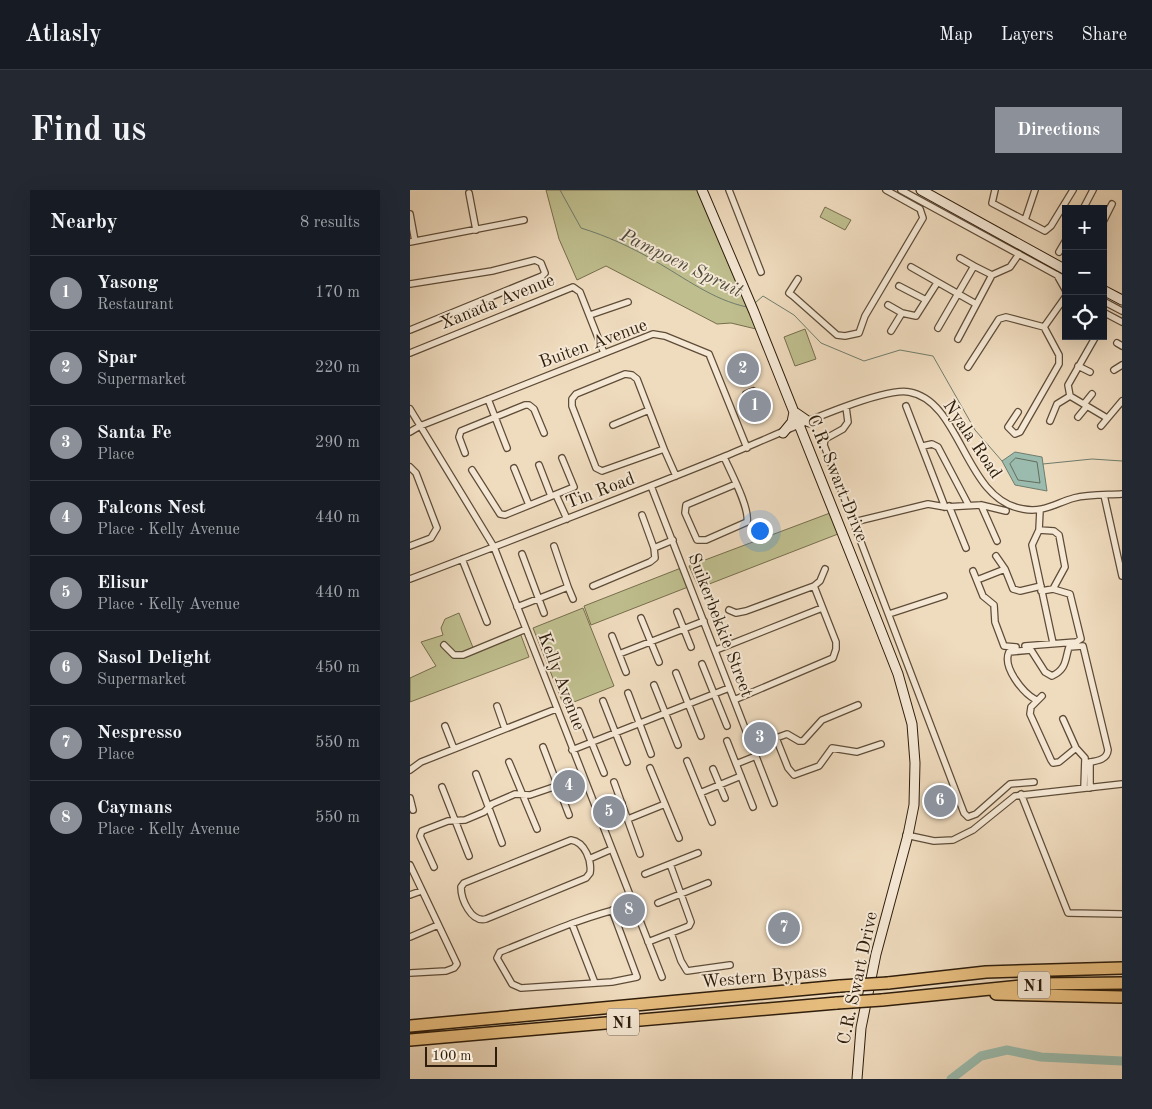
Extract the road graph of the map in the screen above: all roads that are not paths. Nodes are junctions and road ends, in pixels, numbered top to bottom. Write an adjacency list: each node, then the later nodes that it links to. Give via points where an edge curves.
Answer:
1 (702, 190): 73 (street, C.R. Swart Drive)
2 (729, 190): 26 (street)
3 (886, 190): 30 (street, via 920,209 924,218 865,316 859,333 837,335 789,293)
4 (901, 190): 21 (street)
5 (922, 190): 25 (street)
6 (995, 190): 16 (street, via 992,203)
7 (1035, 190): 16 (street)
8 (1093, 190): 12 (street)
9 (1071, 192): 16 (street, via 1049,230)
10 (469, 193): 17 (street)
11 (1112, 204): 14 (street)
12 (1085, 205)
13 (410, 214): 18 (street)
14 (1107, 214)
15 (524, 220): 17 (street)
16 (1025, 220)
17 (476, 230): 18 (street)
18 (412, 242)
19 (1062, 247): 20 (street)
20 (1059, 252)
21 (1019, 254): 27 (street); 28 (street, via 1010,267)
22 (960, 258): 23 (street)
23 (974, 266): 28 (street); 36 (street)
24 (911, 267): 31 (street)
25 (1062, 268)
26 (761, 272)
27 (1057, 275): 29 (street); 33 (street)
28 (992, 276): 42 (street)
29 (1062, 278)
30 (798, 279)
31 (937, 283): 36 (street); 37 (street)
32 (410, 284): 51 (street, via 492,271 535,260 544,271 542,276)
33 (1062, 284)
34 (899, 286): 37 (street)
35 (1107, 292): 38 (street)
36 (957, 295): 42 (street); 50 (street)
37 (926, 300): 45 (street, via 916,316)
38 (1122, 300)
39 (628, 302): 47 (street)
40 (1062, 302): 49 (street)
41 (1107, 303): 44 (street)
42 (976, 304): 53 (street)
43 (888, 305): 45 (street)
44 (1122, 311)
45 (902, 313): 52 (street)
46 (1107, 314): 48 (street)
47 (590, 315): 55 (street, Xanada Avenue, via 578,290 568,288); 56 (street)
48 (1122, 322)
49 (1044, 327): 59 (street, via 1006,317 999,319); 74 (street, via 1060,361 1020,432 1015,434 1008,427)
50 (938, 328)
51 (410, 330)
52 (890, 331)
53 (958, 339)
54 (1094, 340): 58 (street)
55 (410, 353)
56 (604, 353): 66 (street, Buiten Avenue); 88 (street, Buiten Avenue, via 653,334 707,352)
57 (1122, 365): 60 (street)
58 (1078, 366): 61 (street); 65 (street, via 1068,382)
59 (968, 367)
60 (1114, 370)
61 (1090, 372)
62 (754, 391): 63 (street)
63 (746, 394)
64 (1092, 394): 68 (street)
65 (1070, 396): 68 (street); 78 (street, via 1057,404)
66 (488, 399): 75 (street); 80 (street, Buiten Avenue)
67 (1122, 401): 77 (street)
68 (1086, 405): 76 (street); 77 (street)
69 (906, 406): 86 (street)
70 (846, 407): 79 (street, Nyala Road); 107 (street, Nyala Road, via 895,391 922,397 933,404 943,417 993,495 1017,508); 111 (street, via 850,418 846,426 824,442)
71 (410, 409): 80 (street, Kelly Avenue)
72 (650, 410): 81 (street); 89 (street); 89 (street, via 637,379 629,374 576,394 571,402 599,470)
73 (794, 410): 79 (street); 85 (street, via 792,422)
74 (1018, 412)
75 (494, 417): 84 (street, via 529,405 534,409); 87 (street); 90 (street, via 461,431 459,437)
76 (1078, 417)
77 (1107, 418): 82 (street)
78 (1050, 420)
79 (805, 424): 85 (street, Tin Road); 228 (street, C.R. Swart Drive, via 898,674 912,724 914,805)
80 (420, 426): 83 (street, Buiten Avenue); 117 (street, Kelly Avenue)
81 (613, 426)
82 (1101, 426)
83 (410, 432)
84 (544, 433)
85 (783, 433): 88 (street, Tin Road)
86 (922, 446): 103 (street, via 932,444 938,447); 106 (street)
87 (507, 448)
88 (747, 448): 91 (street, Tin Road)
89 (664, 449): 97 (street)
90 (466, 453)
91 (724, 457): 97 (street, Tin Road); 98 (street)
92 (562, 458): 102 (street, via 574,487)
93 (539, 464): 102 (street)
94 (410, 467): 115 (street, via 416,473 437,528 431,538)
95 (514, 468): 104 (street)
96 (472, 470): 104 (street, via 500,514)
97 (676, 476): 99 (street, Tin Road)
98 (736, 484): 98 (street, via 747,513 747,522 706,540 697,540 684,513 686,505)
99 (651, 486): 110 (street, Tin Road); 113 (street, Suikerbekkie Street)
100 (1122, 494): 101 (street, Nyala Road)
101 (1104, 495): 107 (street, Nyala Road, via 1076,498); 126 (street)
102 (554, 496): 104 (street); 110 (street)
103 (968, 504): 105 (street); 106 (street)
104 (529, 505)
105 (981, 505): 108 (street); 114 (street)
106 (947, 506): 111 (street, via 928,504); 119 (street)
107 (1040, 510): 112 (street)
108 (1006, 511)
109 (642, 515): 118 (street)
110 (567, 519): 117 (street, Tin Road)
111 (854, 522): 142 (street)
112 (1039, 530): 132 (street, via 1032,545); 133 (street, via 1054,531 1059,535 1065,567)
113 (673, 540): 118 (street); 144 (street, Suikerbekkie Street)
114 (997, 541)
115 (410, 546)
116 (554, 546): 129 (street)
117 (494, 547): 122 (street, Tin Road); 137 (street, Kelly Avenue)
118 (654, 548): 130 (street, via 656,555 650,562)
119 (966, 548)
120 (522, 554): 135 (street)
121 (996, 556): 124 (street)
122 (462, 559): 127 (street, Tin Road); 145 (street)
123 (824, 569): 131 (street, via 820,581)
124 (1005, 569): 128 (street); 132 (street, via 1016,591)
125 (973, 571): 128 (street)
126 (1122, 576)
127 (410, 579)
128 (977, 580): 150 (street, via 983,596 994,605 995,622 1005,647)
129 (568, 586): 135 (street); 136 (street)
130 (593, 586)
131 (814, 586): 138 (street); 139 (street, via 746,611)
132 (1041, 589): 133 (street); 150 (street)
133 (1053, 589): 150 (street, via 1072,596 1081,636 1076,642)
134 (944, 596): 142 (street)
135 (538, 598): 137 (street); 141 (street)
136 (573, 599)
137 (517, 607): 146 (street, Kelly Avenue)
138 (822, 608): 153 (street); 164 (street, via 836,642 833,658)
139 (728, 610)
140 (677, 612): 147 (street)
141 (544, 613)
142 (889, 614): 205 (street, via 966,816 976,814 1010,784)
143 (641, 618): 149 (street)
144 (704, 621): 147 (street); 153 (street, Suikerbekkie Street)
145 (487, 622)
146 (526, 629): 151 (street, via 463,655 454,655); 170 (street, Kelly Avenue)
147 (684, 629): 149 (street); 152 (street)
148 (612, 636): 154 (street)
149 (651, 642): 154 (street); 155 (street)
150 (1053, 644)
151 (444, 645)
152 (690, 647)
153 (716, 650): 160 (street, Suikerbekkie Street)
154 (619, 654): 157 (street)
155 (659, 662)
156 (702, 664): 162 (street)
157 (626, 672)
158 (676, 673): 167 (street)
159 (654, 684): 172 (street)
160 (730, 688): 162 (street); 164 (street, Suikerbekkie Street)
161 (628, 693): 174 (street)
162 (714, 694): 167 (street); 176 (street)
163 (1042, 696): 165 (street)
164 (734, 700): 185 (street, Suikerbekkie Street)
165 (1036, 700): 187 (street, via 1030,714 1052,762 1059,762); 195 (street, via 1017,684 1008,659 1009,652 1031,650 1045,672 1052,676 1067,660 1069,647 1083,646 1108,750 1106,757)
166 (603, 701): 178 (street)
167 (688, 704): 172 (street); 179 (street)
168 (858, 704): 180 (street, via 822,720 803,741 787,734)
169 (497, 706): 177 (street)
170 (556, 709): 177 (street); 189 (street, Kelly Avenue)
171 (579, 711): 182 (street)
172 (665, 712): 174 (street); 184 (street)
173 (1063, 718): 187 (street)
174 (639, 723): 178 (street); 190 (street)
175 (445, 726): 188 (street)
176 (727, 726)
177 (505, 729): 188 (street)
178 (616, 732): 182 (street); 194 (street)
179 (701, 736)
180 (776, 738): 183 (street, via 794,775 819,766 832,748 857,752); 185 (street)
181 (727, 740): 196 (street)
182 (592, 742): 189 (street); 200 (street)
183 (881, 744)
184 (678, 745)
185 (752, 746): 191 (street, Suikerbekkie Street)
186 (543, 748): 207 (street)
187 (1076, 748): 195 (street)
188 (454, 749): 199 (street, via 416,764)
189 (572, 750): 203 (street, Kelly Avenue)
190 (651, 754)
191 (756, 756): 196 (street); 217 (street, Suikerbekkie Street)
192 (687, 761): 211 (street)
193 (510, 762): 213 (street)
194 (627, 762)
195 (1088, 763): 210 (street)
196 (736, 764): 202 (street)
197 (650, 768): 218 (street)
198 (713, 769): 208 (street)
199 (410, 770)
200 (604, 773)
201 (476, 774): 219 (street)
202 (741, 776): 208 (street); 220 (street)
203 (583, 777): 207 (street); 222 (street, Kelly Avenue)
204 (614, 782): 216 (street)
205 (1034, 782)
206 (1122, 784): 210 (street)
207 (558, 785): 213 (street); 223 (street)
208 (719, 785): 211 (street); 215 (street)
209 (442, 787): 225 (street)
210 (1087, 788): 212 (street)
211 (700, 793): 226 (street)
212 (1021, 794): 228 (street, via 1007,801 962,837 945,841); 247 (street, via 1068,913)
213 (523, 796): 219 (street, via 515,794); 227 (street)
214 (410, 798): 221 (street)
215 (725, 798)
216 (622, 803): 222 (street); 224 (street)
217 (774, 803)
218 (665, 804): 224 (street); 229 (street)
219 (488, 807): 225 (street, via 484,812); 230 (street)
220 (753, 807)
221 (413, 810)
222 (597, 812): 231 (street, Kelly Avenue)
223 (569, 815)
224 (628, 819): 233 (street)
225 (455, 821): 234 (street); 238 (street, via 419,834)
226 (712, 822)
227 (536, 829)
228 (906, 835): 265 (street, C.R. Swart Drive, via 876,954 861,1028)
229 (678, 838)
230 (502, 842)
231 (612, 849): 235 (street); 245 (street, Kelly Avenue)
232 (698, 853): 236 (street)
233 (640, 854)
234 (469, 856)
235 (589, 859): 235 (street, via 590,873 583,880 482,920 474,918 461,894 461,887 468,880 571,840 579,843)
236 (670, 864): 239 (street); 242 (street)
237 (410, 865): 241 (street)
238 (434, 867)
239 (645, 874)
240 (708, 883): 242 (street)
241 (421, 890): 243 (street); 249 (street)
242 (682, 894): 244 (street); 250 (street, via 691,922 689,926)
243 (410, 895)
244 (658, 903)
245 (629, 906): 246 (street); 252 (street, Kelly Avenue)
246 (612, 910): 248 (street); 259 (street, via 637,976)
247 (1122, 914)
248 (572, 924): 259 (street); 259 (street, via 500,952 497,958 515,986)
249 (438, 925): 251 (street); 257 (street, via 456,958 456,966 453,969)
250 (671, 933): 252 (street); 254 (street, via 687,971)
251 (410, 937)
252 (648, 942): 258 (street, Kelly Avenue)
253 (1122, 961): 256 (highway)
254 (730, 965)
255 (1122, 968): 256 (highway, Western Bypass / N1)
256 (986, 972): 263 (highway, Western Bypass / N1, bridge)
257 (410, 973)
258 (662, 977)
259 (595, 983)
260 (1122, 983): 261 (highway, Western Bypass / N1, via 1041,984)
261 (946, 993): 262 (highway); 264 (highway, Western Bypass / N1, bridge)
262 (1122, 996)
263 (410, 1026)
264 (410, 1040)
265 (856, 1079)

